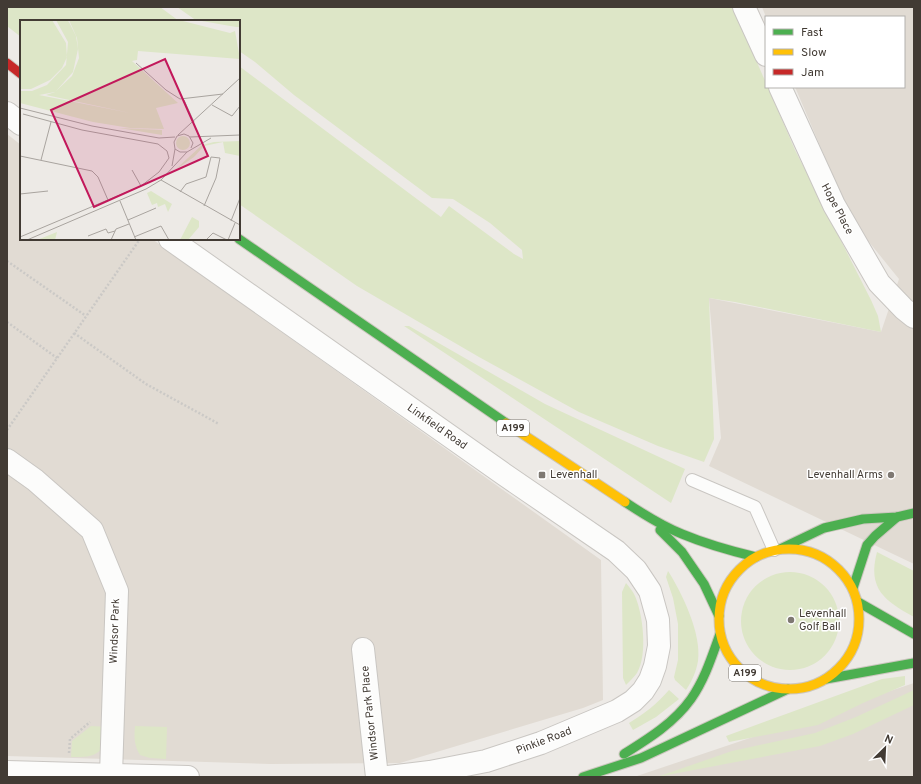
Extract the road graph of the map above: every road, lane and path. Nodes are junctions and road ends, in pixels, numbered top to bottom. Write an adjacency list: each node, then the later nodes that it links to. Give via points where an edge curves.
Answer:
1 (744, 7): 2 (street)
2 (765, 53)
3 (7, 63): 4 (main road)
4 (20, 73)
5 (780, 88): 13 (street, Hope Place, via 834,205 879,283)
6 (7, 113): 7 (street)
7 (20, 123)
8 (139, 240): 12 (path)
9 (171, 240): 31 (street, Linkfield Road, via 616,551 636,570 650,591 658,620)
10 (240, 240): 22 (main road, A199)
11 (7, 261): 12 (path)
12 (86, 316): 15 (path)
13 (914, 317)
14 (7, 322): 16 (path)
15 (74, 333): 16 (path); 17 (path, via 146,384)
16 (57, 358): 18 (path)
17 (219, 424)
18 (7, 430)
19 (7, 460): 36 (street, Windsor Park, via 35,480 92,530 117,592)
20 (692, 480): 24 (lane, via 755,507)
21 (914, 512): 23 (main road)
22 (644, 515): 25 (main road, A199, via 681,534); 28 (main road, A199, via 682,552 704,584)
23 (897, 517): 24 (main road, via 863,519 824,528); 26 (main road, via 867,545)
24 (777, 549): 25 (main road, A199); 26 (main road, A199, via 802,550 823,557 840,570)
25 (756, 557): 28 (main road, A199, via 741,567 730,581 722,598)
26 (853, 588): 27 (main road, A199)
27 (858, 602): 30 (main road); 34 (main road, A199, via 860,624 854,646 842,665)
28 (719, 616): 29 (main road, A199)
29 (720, 634): 35 (main road, A199, via 729,655 745,673 765,685); 40 (main road, via 705,675 690,700 672,719 636,747)
30 (914, 634)
31 (659, 646): 43 (street, Pinkie Road, via 655,666 646,686 633,701 618,711 541,743 486,762)
32 (363, 649): 42 (street, Windsor Park Place)
33 (914, 663): 34 (main road, A199)
34 (825, 680): 35 (main road, A199, via 807,687)
35 (788, 689): 40 (main road, via 641,758)
36 (113, 723): 37 (path, via 90,722 70,739); 39 (street, Windsor Park)
37 (69, 757)
38 (7, 772): 39 (street)
39 (111, 775): 41 (street)
40 (587, 775)
41 (188, 777)
42 (377, 777)
43 (388, 777)

